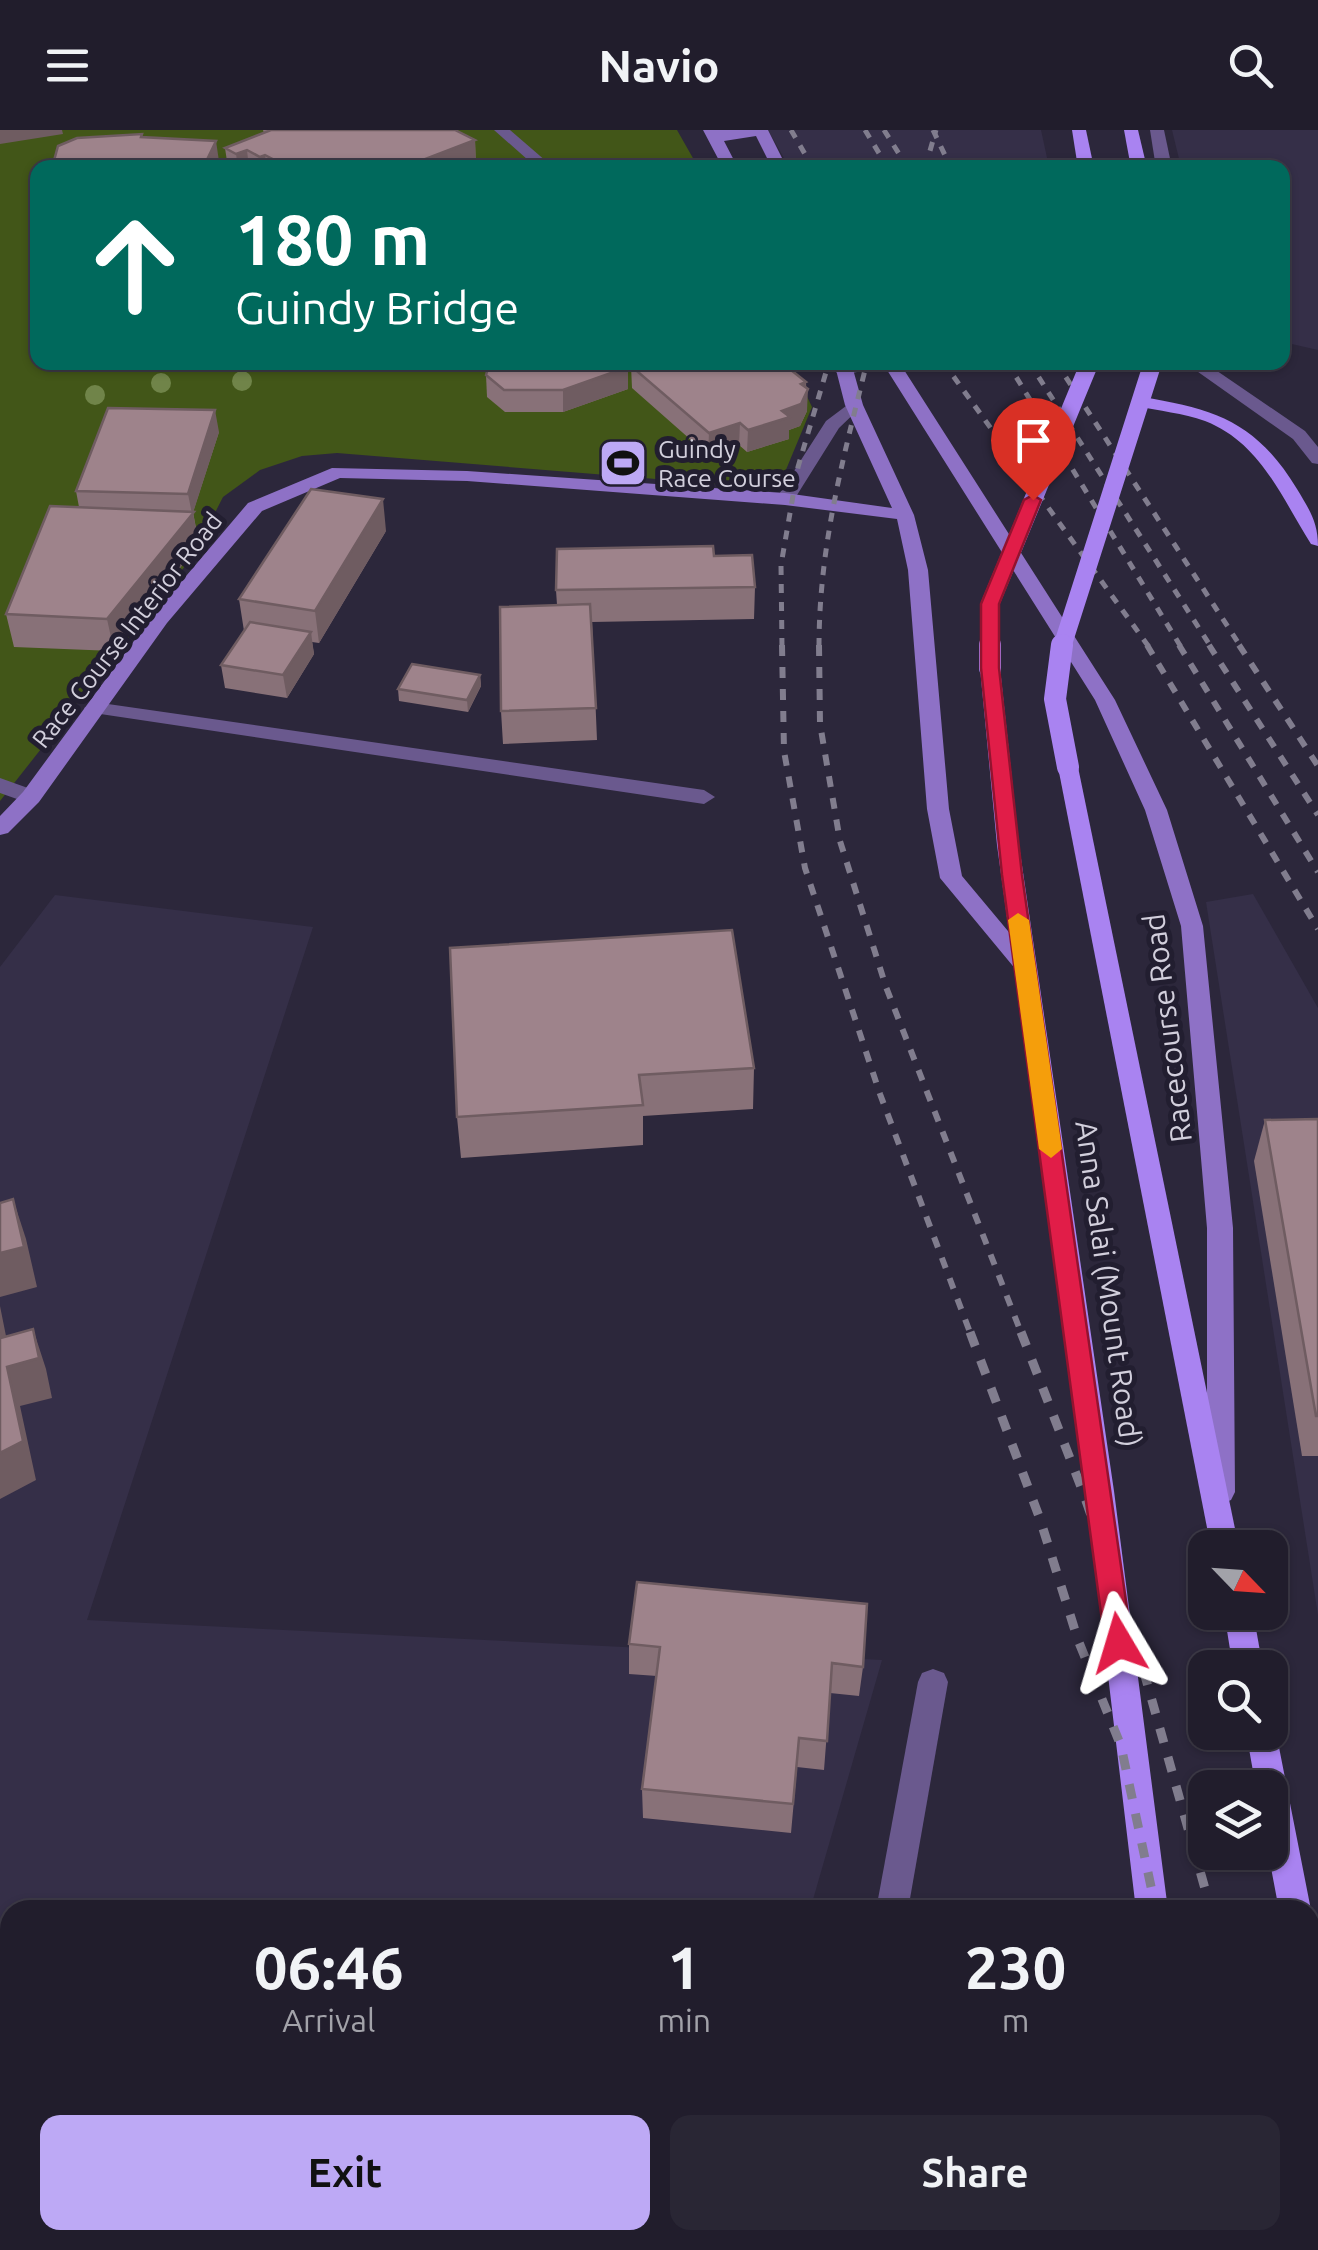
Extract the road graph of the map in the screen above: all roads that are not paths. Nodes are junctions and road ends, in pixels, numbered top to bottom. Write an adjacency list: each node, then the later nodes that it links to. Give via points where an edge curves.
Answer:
1 (501, 130): 7 (street)
2 (760, 130): 6 (main road); 9 (main road)
3 (1078, 130): 10 (main road)
4 (1130, 130): 11 (main road)
5 (1157, 130): 12 (street)
6 (712, 134): 8 (main road)
7 (537, 160)
8 (727, 160)
9 (776, 160)
10 (1084, 160)
11 (1137, 160)
12 (1163, 160)
13 (841, 370): 19 (main road)
14 (895, 370): 33 (main road, Racecourse Road, via 1105,700 1156,810 1192,926 1220,1228)
15 (1087, 370): 31 (main road, Anna Salai (Mount Road), bridge, via 990,604 990,668)
16 (1152, 370): 18 (main road, Anna Salai (Mount Road), bridge)
17 (1204, 370): 20 (street)
18 (1142, 402): 25 (main road, via 1188,408 1239,427 1269,458); 32 (main road, Anna Salai (Mount Road), bridge, via 1064,633 1055,699)
19 (854, 405): 23 (street, via 832,424); 24 (main road)
20 (1299, 435): 21 (street); 22 (street)
21 (1318, 440)
22 (1318, 458)
23 (784, 500): 24 (main road, Race Course Interior Road); 26 (main road, Race Course Interior Road, via 338,472 255,507)
24 (905, 516): 31 (main road, via 918,570 938,809 951,878)
25 (1318, 540)
26 (94, 708): 28 (main road, Race Course Interior Road); 29 (street)
27 (0, 785): 28 (street)
28 (31, 796): 30 (main road, Race Course Interior Road)
29 (704, 796)
30 (0, 828)
31 (1025, 966): 37 (main road, Anna Salai (Mount Road))
32 (1222, 1530)
33 (1223, 1530)
34 (933, 1682): 36 (street)
35 (1264, 1750): 38 (main road)
36 (894, 1900)
37 (1151, 1900)
38 (1293, 1900)

